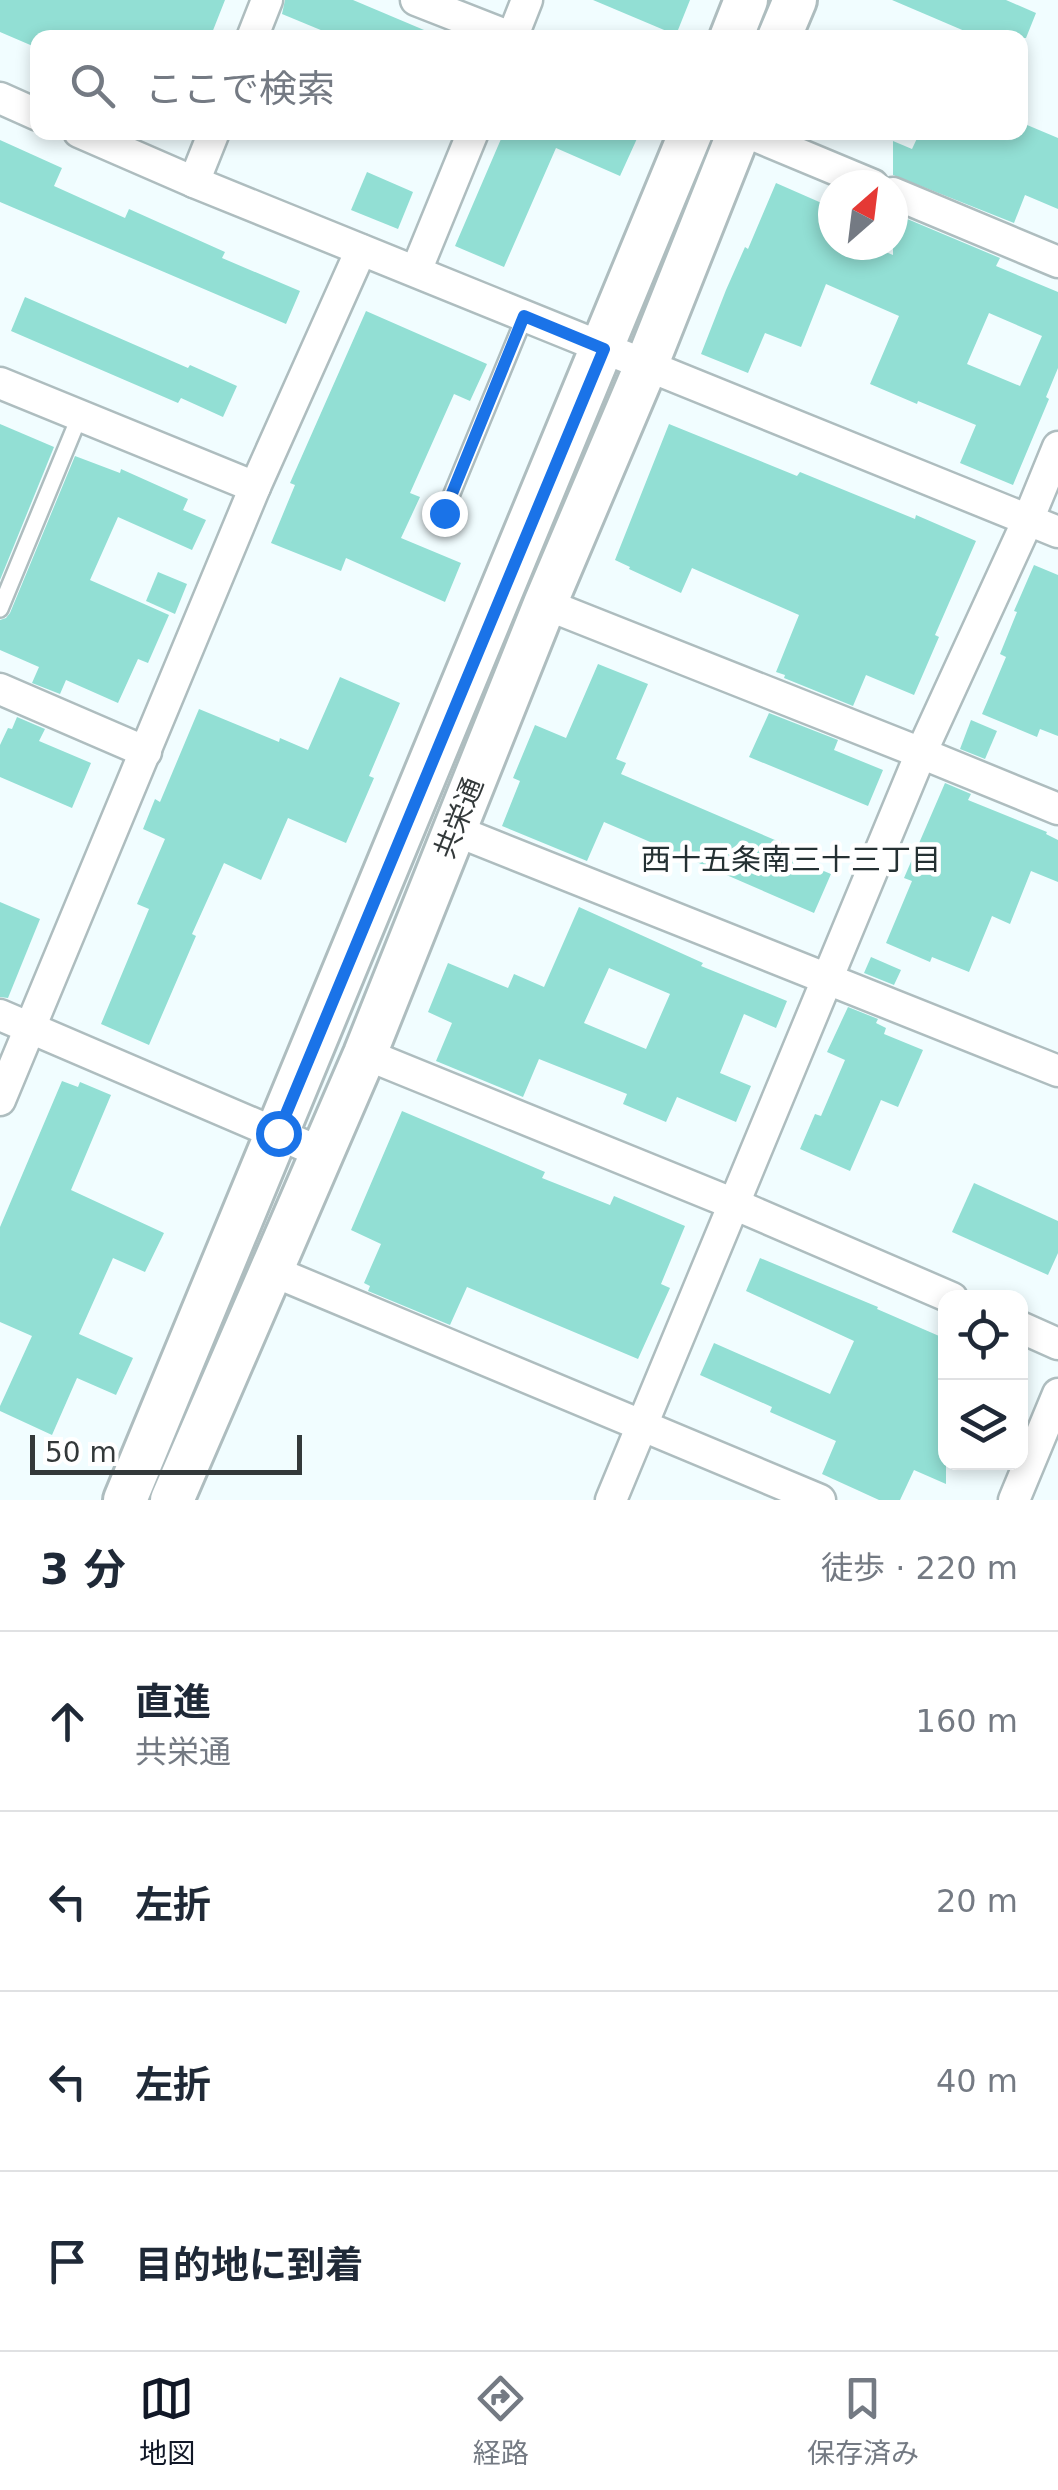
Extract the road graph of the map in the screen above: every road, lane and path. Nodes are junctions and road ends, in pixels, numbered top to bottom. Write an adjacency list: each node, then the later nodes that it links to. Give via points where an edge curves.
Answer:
1 (267, 0): 6 (street)
2 (416, 0): 7 (street)
3 (526, 0): 8 (street)
4 (746, 0): 9 (street)
5 (795, 0): 10 (street)
6 (255, 30)
7 (494, 30)
8 (515, 30)
9 (734, 30)
10 (782, 30)
11 (0, 98): 12 (street)
12 (30, 111)
13 (97, 140): 20 (street)
14 (211, 140): 20 (street)
15 (470, 140): 24 (street)
16 (689, 140): 26 (street, 共栄通)
17 (739, 140): 27 (street, 共栄通)
18 (762, 140): 19 (street)
19 (836, 170)
20 (194, 182): 22 (street)
21 (908, 199): 23 (street)
22 (360, 250): 24 (street); 31 (street)
23 (1058, 262)
24 (416, 272): 25 (street)
25 (524, 316): 26 (street); 32 (lane)
26 (604, 349): 27 (street); 48 (street, 共栄通)
27 (646, 366): 33 (street); 35 (street, 共栄通)
28 (0, 383): 29 (street)
29 (80, 416): 31 (street); 36 (lane)
30 (1058, 446): 33 (street)
31 (255, 488): 38 (street)
32 (444, 513)
33 (1028, 520): 34 (street); 39 (street)
34 (1058, 532)
35 (545, 604): 39 (street); 41 (street, 共栄通)
36 (0, 609)
37 (0, 688): 38 (street)
38 (146, 752): 44 (street)
39 (921, 753): 40 (street); 42 (street)
40 (1058, 810)
41 (454, 830): 42 (street); 45 (street, 共栄通)
42 (827, 980): 46 (street); 50 (street)
43 (0, 1015): 44 (street)
44 (30, 1028): 47 (street); 48 (street)
45 (365, 1054): 49 (street, 共栄通); 50 (street)
46 (1058, 1071)
47 (0, 1100)
48 (278, 1133): 49 (street); 57 (street, 共栄通)
49 (322, 1152): 51 (street, 共栄通)
50 (734, 1204): 52 (street); 56 (street)
51 (270, 1270): 56 (street); 58 (street, 共栄通)
52 (938, 1292)
53 (1028, 1331): 54 (street)
54 (1058, 1344)
55 (1058, 1394): 61 (street)
56 (642, 1426): 59 (street); 60 (street)
57 (125, 1500)
58 (172, 1500)
59 (610, 1500)
60 (820, 1500)
61 (1014, 1500)

